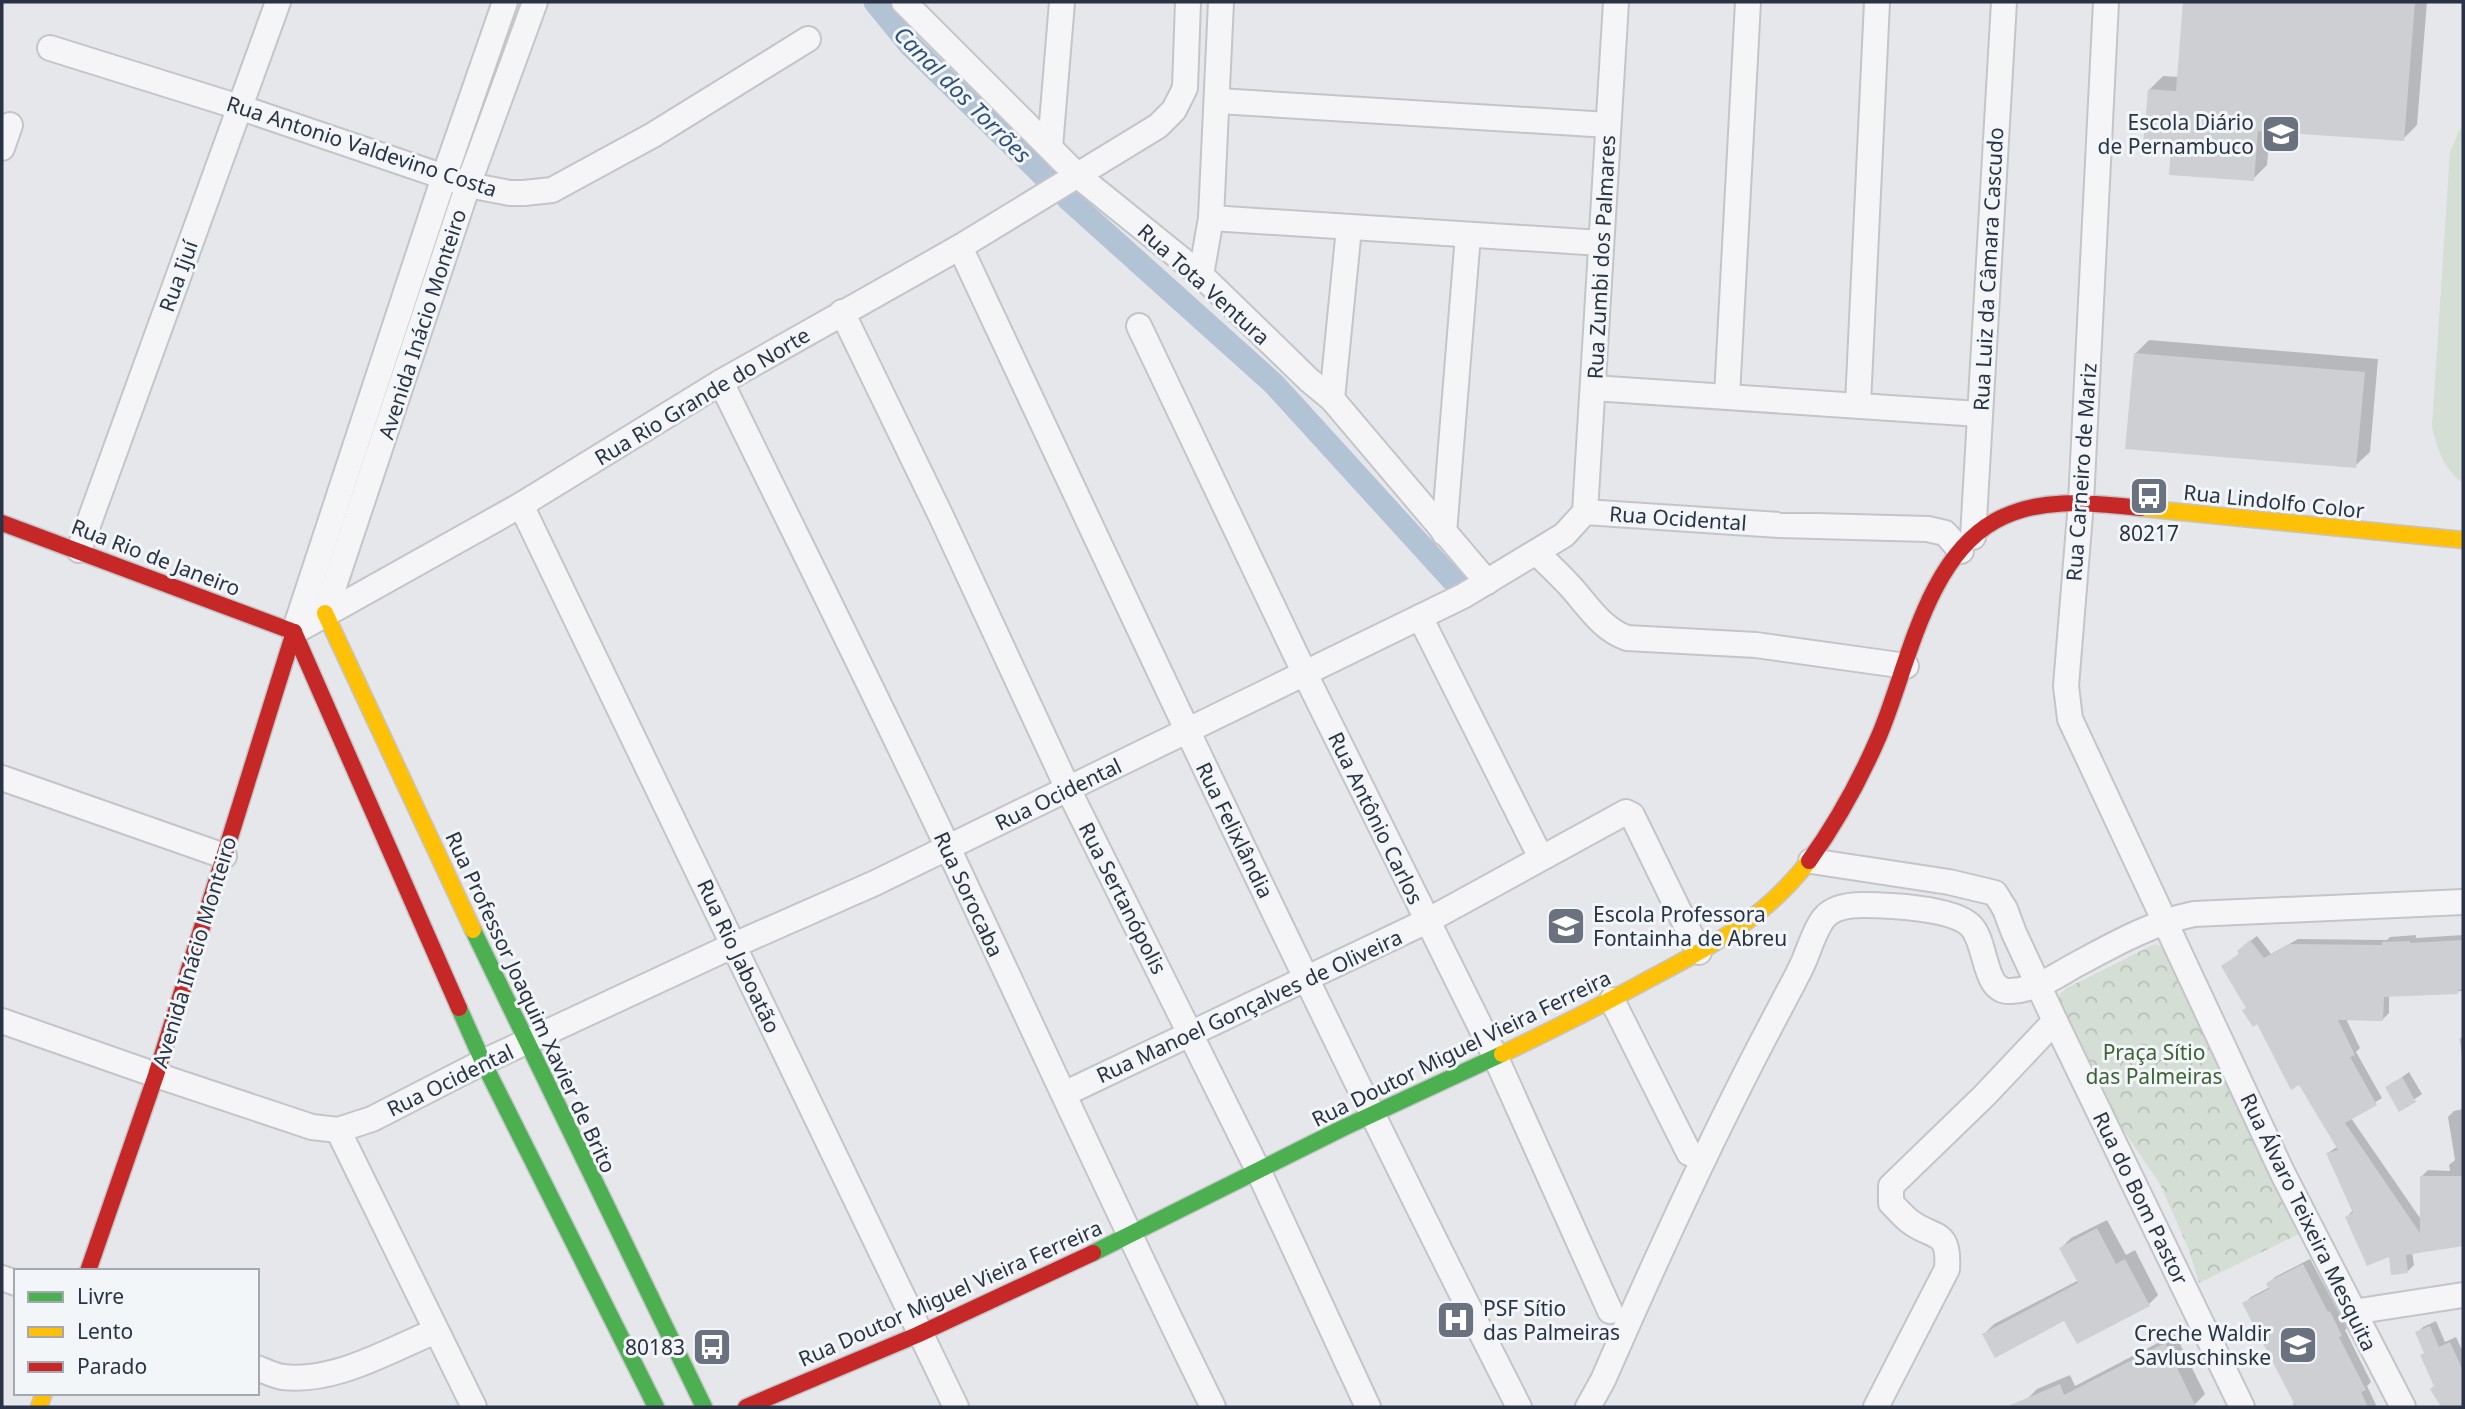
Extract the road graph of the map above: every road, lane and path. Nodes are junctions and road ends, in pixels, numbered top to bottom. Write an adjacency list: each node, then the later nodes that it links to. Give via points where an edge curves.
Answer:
1 (278, 2): 17 (street, Rua Ijuí)
2 (505, 2): 21 (street, Avenida Inácio Monteiro)
3 (535, 2): 22 (street, Avenida Inácio Monteiro)
4 (904, 2): 13 (street, Rua Tota Ventura)
5 (1062, 2): 19 (street)
6 (1188, 2): 20 (street, Rua Rio Grande do Norte, via 1185,88 1174,110 1158,126)
7 (1221, 2): 16 (street)
8 (1616, 2): 18 (street, Rua Zumbi dos Palmares)
9 (1748, 2): 33 (street)
10 (1877, 2): 35 (street)
11 (2004, 2): 36 (street, Rua Luiz da Câmara Cascudo)
12 (2106, 2): 37 (street, Rua Carneiro de Mariz)
13 (926, 13): 19 (street, Rua Tota Ventura)
14 (808, 39): 22 (street, Rua Antonio Valdevino Costa, via 653,135 552,190 510,193)
15 (50, 48): 17 (street, Rua Antonio Valdevino Costa)
16 (1218, 101): 18 (street); 23 (street)
17 (239, 107): 21 (street, Rua Antonio Valdevino Costa); 44 (street, Rua Ijuí)
18 (1608, 125): 26 (street, Rua Zumbi dos Palmares)
19 (1050, 147): 20 (street, Rua Tota Ventura)
20 (1077, 175): 27 (street, Rua Rio Grande do Norte); 28 (street, Rua Tota Ventura)
21 (444, 177): 22 (street, Rua Antonio Valdevino Costa); 49 (street, Avenida Inácio Monteiro)
22 (468, 185): 47 (street, Avenida Inácio Monteiro)
23 (1211, 218): 24 (street); 28 (street)
24 (1349, 228): 25 (street); 34 (street)
25 (1468, 235): 26 (street); 41 (street)
26 (1601, 243): 32 (street, Rua Zumbi dos Palmares)
27 (961, 247): 29 (street, Rua Rio Grande do Norte); 52 (street, Rua Felixlândia)
28 (1201, 275): 34 (street, Rua Tota Ventura)
29 (842, 312): 31 (street, Rua Rio Grande do Norte); 54 (street, Rua Sertanópolis)
30 (1139, 326): 51 (street, Rua Antônio Carlos)
31 (721, 383): 38 (street, Rua Rio Grande do Norte); 55 (street, Rua Sorocaba)
32 (1593, 387): 33 (street); 39 (street, Rua Zumbi dos Palmares)
33 (1727, 397): 35 (street)
34 (1332, 399): 41 (street, Rua Tota Ventura)
35 (1858, 404): 36 (street)
36 (1979, 414): 43 (street, Rua Luiz da Câmara Cascudo)
37 (2081, 502): 42 (street, Rua Lindolfo Color); 43 (street, Rua Doutor Miguel Vieira Ferreira, via 2038,505 2003,517); 61 (street, Rua Carneiro de Mariz, via 2067,705)
38 (521, 505): 47 (street, Rua Rio Grande do Norte); 62 (street, Rua Rio Jaboatão)
39 (1585, 512): 43 (street, Rua Ocidental, via 1928,529); 45 (street, Rua Ocidental, via 1564,535)
40 (2, 523): 44 (street, Rua Rio de Janeiro)
41 (1444, 533): 46 (street, Rua Tota Ventura)
42 (2463, 540)
43 (1967, 544): 50 (street, Rua Doutor Miguel Vieira Ferreira, via 1942,576 1922,614)
44 (79, 550): 49 (street, Rua Rio de Janeiro)
45 (1537, 553): 46 (street, Rua Ocidental); 50 (street, via 1602,624 1626,638 1756,645)
46 (1488, 582): 48 (street, Rua Ocidental)
47 (326, 613): 49 (street); 70 (street, Rua Professor Joaquim Xavier de Brito)
48 (1420, 617): 51 (street, Rua Ocidental); 57 (street)
49 (295, 632): 56 (street, Avenida Inácio Monteiro); 72 (street)
50 (1906, 666): 58 (street, Rua Doutor Miguel Vieira Ferreira, via 1856,788)
51 (1305, 674): 52 (street, Rua Ocidental); 60 (street, Rua Antônio Carlos)
52 (1187, 731): 54 (street, Rua Ocidental); 64 (street, Rua Felixlândia)
53 (2, 778): 56 (street)
54 (1068, 789): 55 (street, Rua Ocidental); 69 (street, Rua Sertanópolis)
55 (948, 848): 62 (street, Rua Ocidental); 74 (street, Rua Sorocaba)
56 (224, 856): 73 (street, Avenida Inácio Monteiro)
57 (1541, 858): 60 (street, Rua Manoel Gonçalves de Oliveira); 63 (street, Rua Manoel Gonçalves de Oliveira, via 1616,816 1632,815)
58 (1811, 861): 63 (street, Rua Doutor Miguel Vieira Ferreira, via 1770,905); 65 (street, Rua do Bom Pastor, via 1995,893)
59 (2463, 902): 61 (street, via 2194,914)
60 (1427, 921): 64 (street, Rua Manoel Gonçalves de Oliveira); 71 (street, Rua Antônio Carlos)
61 (2164, 921): 65 (street); 83 (street, Rua Álvaro Teixeira Mesquita)
62 (733, 946): 70 (street, Rua Ocidental); 85 (street, Rua Rio Jaboatão)
63 (1699, 952): 66 (street, Rua Doutor Miguel Vieira Ferreira)
64 (1306, 977): 69 (street, Rua Manoel Gonçalves de Oliveira); 75 (street, Rua Felixlândia)
65 (2040, 987): 68 (street, Rua do Bom Pastor); 95 (street, via 2000,990 1993,984 1978,935 1970,925 1947,913 1864,905 1829,913 1703,1161)
66 (1612, 1000): 71 (street, Rua Doutor Miguel Vieira Ferreira); 77 (street)
67 (2, 1021): 73 (street, Rua Ocidental)
68 (2056, 1021): 96 (street, via 1891,1186 1891,1203 1909,1221 1941,1238 1949,1251 1947,1269); 97 (street, Rua do Bom Pastor)
69 (1192, 1035): 74 (street, Rua Manoel Gonçalves de Oliveira); 78 (street, Rua Sertanópolis)
70 (526, 1043): 72 (street, Rua Ocidental); 89 (street, Rua Professor Joaquim Xavier de Brito)
71 (1496, 1058): 75 (street, Rua Doutor Miguel Vieira Ferreira); 82 (street, Rua Antônio Carlos)
72 (483, 1062): 76 (street, Rua Ocidental, via 372,1119); 88 (street)
73 (156, 1076): 76 (street, Rua Ocidental, via 312,1126); 80 (street, Avenida Inácio Monteiro)
74 (1065, 1094): 79 (street, Rua Sorocaba)
75 (1374, 1113): 78 (street, Rua Doutor Miguel Vieira Ferreira); 94 (street, Rua Felixlândia)
76 (338, 1130): 84 (street)
77 (1689, 1153)
78 (1258, 1170): 79 (street, Rua Doutor Miguel Vieira Ferreira); 93 (street, Rua Sertanópolis)
79 (1129, 1236): 85 (street, Rua Doutor Miguel Vieira Ferreira); 92 (street, Rua Sorocaba)
80 (89, 1269)
81 (2463, 1295): 83 (street)
82 (1610, 1311)
83 (2353, 1312): 98 (street, Rua Álvaro Teixeira Mesquita)
84 (436, 1331): 86 (street, via 345,1369 282,1377); 87 (street)
85 (921, 1333): 90 (street, Rua Doutor Miguel Vieira Ferreira); 91 (street, Rua Rio Jaboatão)
86 (259, 1369)
87 (474, 1407)
88 (656, 1407)
89 (704, 1407)
90 (746, 1407)
91 (956, 1407)
92 (1213, 1407)
93 (1368, 1407)
94 (1520, 1407)
95 (1588, 1407)
96 (1876, 1407)
97 (2242, 1407)
98 (2403, 1407)

